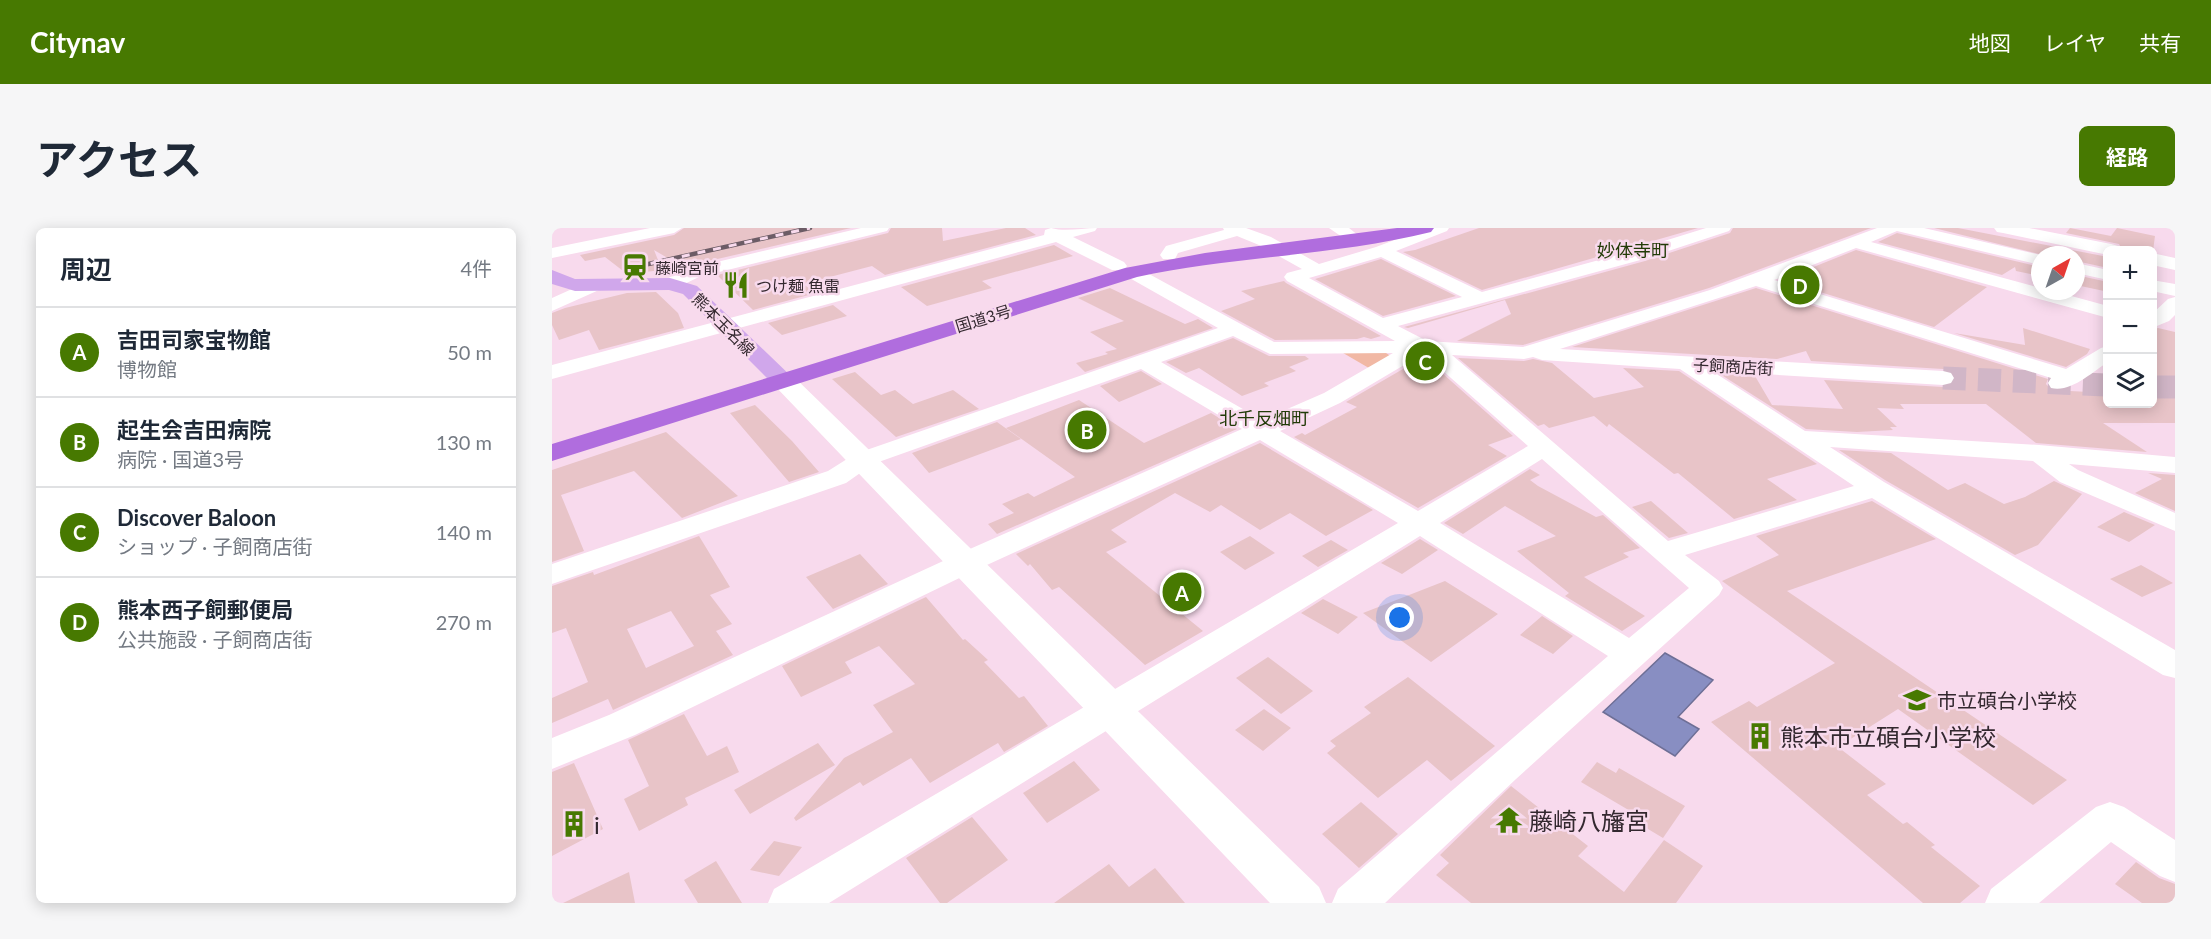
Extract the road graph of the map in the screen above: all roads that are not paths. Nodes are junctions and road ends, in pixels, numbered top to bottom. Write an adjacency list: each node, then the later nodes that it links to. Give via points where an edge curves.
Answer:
1 (674, 228): 19 (street)
2 (881, 228): 30 (street, via 693,273)
3 (1040, 228): 15 (street, 子飼商店街)
4 (1089, 228): 15 (street)
5 (1406, 228): 13 (highway, 国道3号)
6 (1425, 228): 16 (highway, 国道3号, via 1324,245)
7 (1441, 228): 18 (street)
8 (1723, 228): 32 (street)
9 (1891, 228): 14 (street)
10 (1903, 228): 21 (street)
11 (2003, 228): 17 (street)
12 (1234, 230): 16 (street); 20 (street, via 1172,250)
13 (1344, 232): 16 (highway, 国道3号)
14 (1858, 235): 29 (street); 34 (street)
15 (1058, 236): 24 (street, 子飼商店街); 36 (street)
16 (1272, 245): 20 (highway, 国道3号); 24 (highway, 国道3号); 25 (street)
17 (2103, 248)
18 (1382, 251): 25 (street); 32 (street)
19 (552, 253)
20 (1169, 255): 24 (highway, 国道3号)
21 (2031, 258)
22 (2157, 260): 23 (street)
23 (2175, 264)
24 (1125, 269): 37 (street, 子飼商店街); 46 (highway, 国道3号)
25 (1317, 270): 35 (street, via 1293,277)
26 (2085, 270): 27 (street)
27 (2103, 274)
28 (552, 276): 31 (main road, 熊本玉名線, via 562,282)
29 (1755, 280): 40 (street); 41 (street, via 2064,380)
30 (670, 284): 31 (main road, 熊本玉名線); 36 (main road, 熊本玉名線, via 690,290)
31 (592, 286): 33 (street)
32 (1480, 298): 35 (street)
33 (552, 305)
34 (2103, 310)
35 (1383, 324): 39 (street)
36 (726, 326): 44 (street); 46 (main road, 熊本玉名線)
37 (1234, 329): 38 (street, 子飼商店街, via 1270,348); 42 (street)
38 (1326, 347): 39 (street, 子飼商店街); 45 (street)
39 (1419, 347): 40 (street, 子飼商店街); 45 (street); 51 (street, via 1442,357)
40 (1524, 353): 43 (street, 子飼商店街)
41 (2105, 354)
42 (1142, 360): 48 (street); 54 (street)
43 (1687, 364): 47 (street, 子飼商店街); 50 (street)
44 (552, 372)
45 (1373, 374): 48 (street)
46 (777, 375): 49 (highway, 国道3号); 52 (highway, 国道3号); 54 (street)
47 (1943, 378)
48 (1262, 430): 57 (street); 60 (street)
49 (552, 438)
50 (1800, 438): 53 (street); 56 (street)
51 (1545, 447): 57 (street); 59 (street)
52 (552, 453)
53 (2039, 453): 55 (street); 58 (street, via 2068,476)
54 (864, 459): 60 (street); 61 (street, via 837,477)
55 (2175, 465)
56 (1875, 488): 59 (street); 63 (street)
57 (1419, 523): 62 (street); 64 (street)
58 (2175, 523)
59 (1663, 552): 62 (street, via 1708,588)
60 (965, 563): 64 (street); 65 (street, via 622,725)
61 (552, 574)
62 (1631, 655): 69 (street)
63 (2175, 666)
64 (1111, 709): 67 (street); 68 (street)
65 (552, 754)
66 (2175, 863): 70 (street, via 2110,819)
67 (790, 903)
68 (1302, 903)
69 (1354, 903)
70 (2007, 903)

